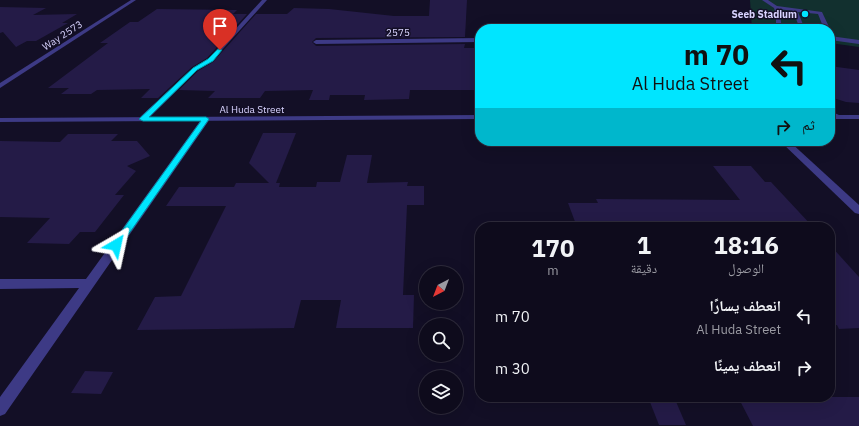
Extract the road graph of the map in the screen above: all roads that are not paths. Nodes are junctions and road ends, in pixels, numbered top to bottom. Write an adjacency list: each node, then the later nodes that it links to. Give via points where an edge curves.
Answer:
1 (134, 0): 15 (street, Way 2573)
2 (264, 0): 19 (street, via 210,60 195,69)
3 (632, 0): 4 (street)
4 (635, 0)
5 (764, 0): 6 (street)
6 (777, 7): 7 (street); 8 (street)
7 (795, 9): 9 (street); 10 (street, via 820,13)
8 (779, 24)
9 (801, 24)
10 (825, 24)
11 (835, 39): 14 (street)
12 (475, 40): 13 (street, 2575)
13 (316, 42)
14 (859, 42)
15 (0, 86)
16 (835, 115): 18 (street)
17 (475, 117): 20 (street, Al Huda Street)
18 (859, 117)
19 (143, 119): 20 (street, Al Huda Street); 21 (street, Al Huda Street)
20 (206, 119): 24 (street)
21 (0, 120)
22 (789, 146): 23 (street)
23 (859, 211)
24 (89, 283): 25 (street); 26 (street)
25 (0, 284)
26 (0, 408)

